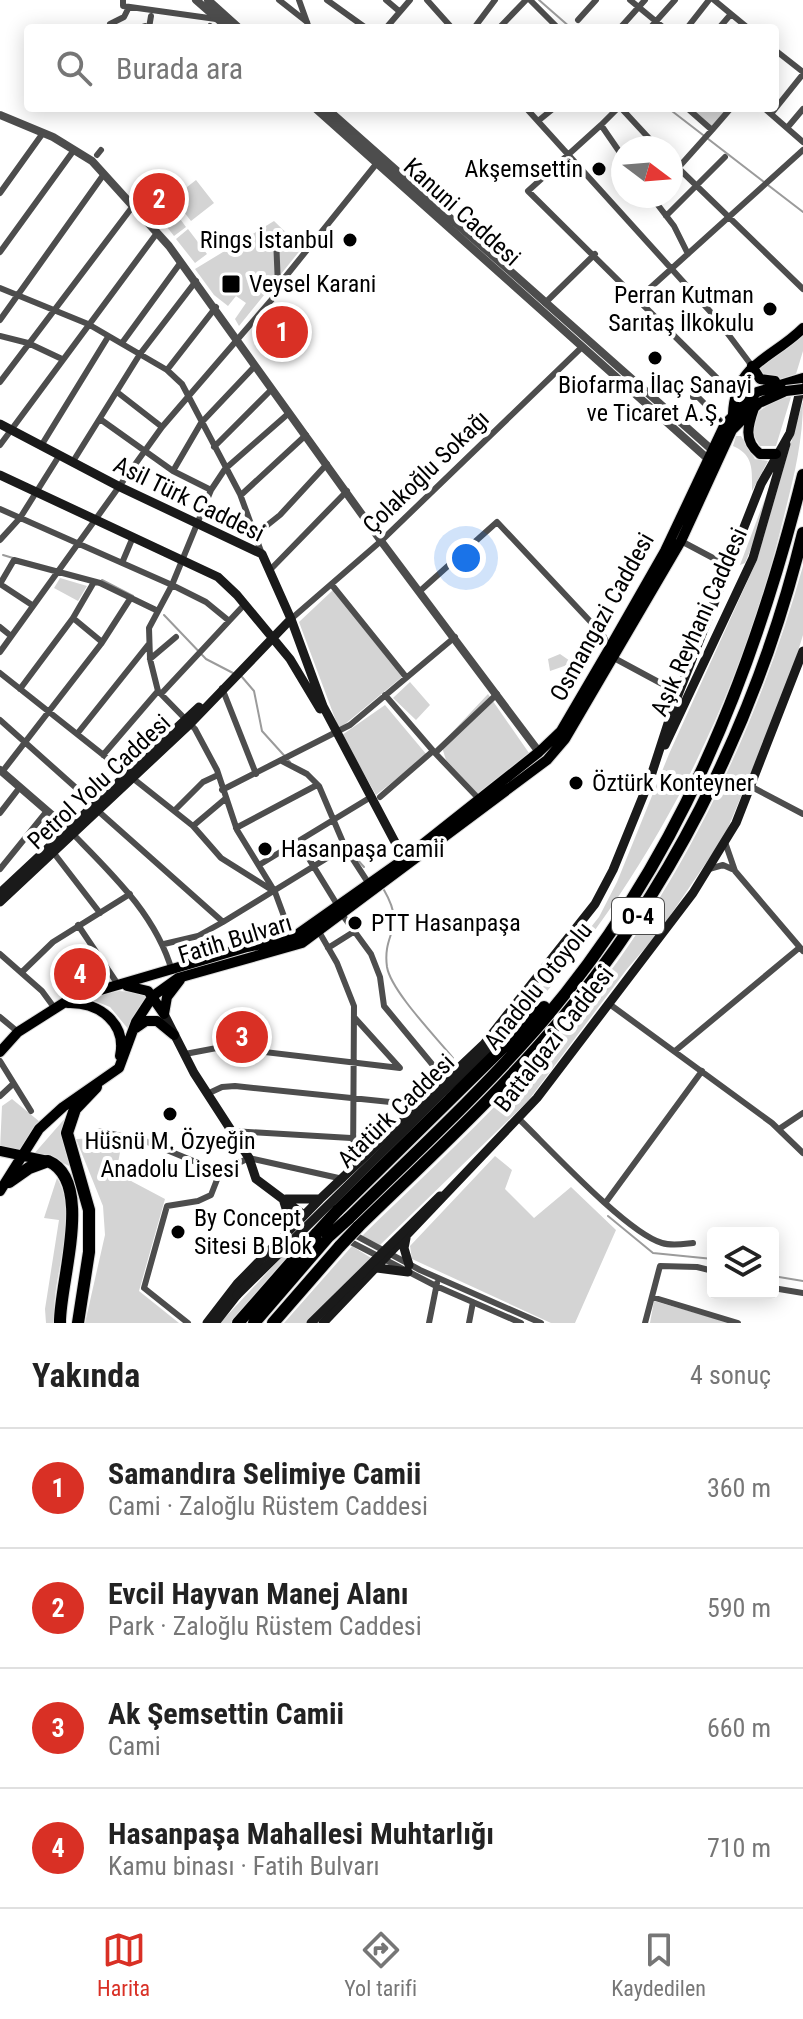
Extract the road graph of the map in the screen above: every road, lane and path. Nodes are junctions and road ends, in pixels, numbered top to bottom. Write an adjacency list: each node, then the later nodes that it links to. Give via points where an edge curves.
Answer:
1 (196, 0): 22 (street)
2 (208, 0): 28 (street)
3 (279, 0): 29 (street)
4 (299, 0): 30 (street)
5 (327, 0): 31 (street)
6 (386, 0): 19 (street)
7 (410, 0): 19 (street)
8 (427, 0): 33 (street)
9 (483, 0): 16 (street)
10 (528, 0): 35 (street); 36 (street)
11 (596, 0): 23 (street)
12 (630, 0): 18 (street)
13 (645, 0): 18 (street)
14 (675, 0): 24 (street)
15 (712, 0): 20 (street); 40 (street)
16 (492, 3): 34 (street)
17 (125, 4): 22 (street); 25 (street, via 124,17)
18 (638, 7): 24 (street); 37 (street)
19 (399, 11): 32 (street)
20 (731, 14): 41 (street); 42 (street)
21 (151, 16): 26 (street)
22 (218, 19): 27 (street)
23 (578, 20)
24 (656, 21): 38 (street); 39 (street)
25 (115, 23)
26 (146, 24)
27 (224, 24)
28 (235, 24)
29 (307, 24)
30 (308, 24)
31 (360, 24)
32 (390, 24)
33 (448, 24)
34 (477, 24)
35 (503, 24)
36 (554, 24)
37 (623, 24)
38 (653, 24)
39 (659, 24)
40 (691, 24)
41 (722, 24)
42 (743, 24)
43 (779, 53): 44 (street)
44 (782, 56): 45 (street); 46 (street)
45 (779, 60)
46 (803, 73): 47 (street)
47 (779, 104)
48 (803, 109): 62 (street)
49 (320, 112): 73 (street, Kanuni Caddesi)
50 (330, 112): 95 (street, Kanuni Caddesi)
51 (530, 112): 60 (street)
52 (549, 112): 60 (street)
53 (615, 112): 61 (street)
54 (623, 112): 65 (street)
55 (690, 112): 64 (street)
56 (727, 112): 64 (street)
57 (769, 112): 58 (street)
58 (771, 114): 62 (street)
59 (2, 119): 63 (street)
60 (538, 121): 70 (street)
61 (601, 125): 66 (street); 70 (street)
62 (787, 128): 67 (street)
63 (43, 133): 68 (street); 77 (street)
64 (708, 134): 72 (street)
65 (645, 136)
66 (611, 140)
67 (803, 142)
68 (74, 150): 75 (street, via 97,155); 84 (street)
69 (803, 150): 81 (street)
70 (567, 155): 85 (street, via 528,191); 88 (street)
71 (725, 157): 76 (street)
72 (683, 162)
73 (377, 163): 90 (street); 106 (street, Kanuni Caddesi)
74 (683, 173): 76 (street)
75 (104, 174): 78 (street); 93 (street)
76 (695, 185): 80 (street); 81 (street)
77 (0, 193)
78 (133, 206): 82 (street); 97 (street)
79 (660, 208): 80 (street)
80 (666, 216): 86 (street)
81 (728, 219): 86 (street); 92 (street)
82 (157, 233): 87 (street); 99 (street)
83 (276, 238): 90 (street)
84 (0, 252)
85 (595, 254): 94 (street); 95 (street)
86 (688, 254): 88 (street)
87 (181, 262): 89 (street); 105 (street)
88 (672, 269): 94 (street); 109 (street)
89 (196, 281): 96 (street); 107 (street)
90 (278, 286): 103 (street, via 280,290)
91 (0, 288): 93 (street)
92 (803, 289)
93 (19, 296): 97 (street); 98 (street)
94 (639, 298): 119 (street)
95 (545, 303): 106 (street, Kanuni Caddesi)
96 (216, 307): 103 (street); 111 (street)
97 (54, 308): 99 (street); 104 (street)
98 (0, 320)
99 (88, 324): 102 (street); 108 (street)
100 (803, 328): 109 (main road)
101 (0, 336): 104 (street)
102 (108, 337): 105 (street); 133 (street)
103 (236, 338): 110 (street); 118 (street)
104 (28, 343): 108 (street); 113 (street)
105 (122, 343): 107 (street)
106 (585, 344): 137 (street, Kanuni Caddesi); 158 (street, Çolakoğlu Sokağı)
107 (140, 354): 111 (street); 117 (street)
108 (62, 359): 129 (street)
109 (752, 366): 114 (main road, via 766,383); 119 (main road)
110 (254, 367): 116 (street); 125 (street)
111 (167, 370): 118 (street)
112 (803, 379): 114 (main road, Osmangazi Caddesi); 130 (main road, Aşık Reyhani Caddesi)
113 (0, 382)
114 (788, 385): 115 (main road, Osmangazi Caddesi, bridge); 121 (main road, Osmangazi Caddesi); 123 (main road, Osmangazi Caddesi, via 757,392)
115 (803, 389)
116 (271, 390): 122 (street); 134 (street)
117 (117, 392): 124 (street); 128 (street)
118 (188, 394): 125 (street); 128 (street)
119 (734, 395): 123 (main road)
120 (697, 397): 127 (street)
121 (754, 408): 136 (main road, via 747,427 752,447 760,454); 137 (main road, Osmangazi Caddesi)
122 (289, 413): 131 (street); 141 (street)
123 (733, 414): 127 (main road, Osmangazi Caddesi)
124 (100, 419): 135 (street); 139 (street)
125 (201, 423): 134 (street); 142 (street)
126 (0, 424): 129 (main road, Asil Türk Caddesi)
127 (725, 424): 137 (main road, Osmangazi Caddesi)
128 (162, 427): 135 (street)
129 (11, 430): 132 (street); 133 (main road, Asil Türk Caddesi)
130 (790, 433): 136 (main road, Aşık Reyhani Caddesi); 214 (main road, Aşık Reyhani Caddesi, via 753,558)
131 (306, 435): 140 (street); 149 (street)
132 (0, 445)
133 (41, 446): 138 (main road, Asil Türk Caddesi)
134 (214, 447): 141 (street)
135 (144, 451): 142 (street); 145 (street)
136 (776, 454): 164 (main road, Aşık Reyhani Caddesi)
137 (712, 455): 159 (main road, Osmangazi Caddesi); 187 (main road, Osmangazi Caddesi)
138 (59, 456): 139 (main road, Asil Türk Caddesi); 148 (street)
139 (72, 463): 145 (main road, Asil Türk Caddesi)
140 (327, 464): 147 (street); 155 (street)
141 (225, 469): 146 (street); 149 (street)
142 (173, 471): 146 (street)
143 (0, 475): 148 (main road, Asil Türk Caddesi)
144 (803, 475): 306 (highway, Anadolu Otoyolu / O-4, via 775,585 719,735 686,805 623,914 553,1008)
145 (120, 487): 152 (street); 153 (main road, Asil Türk Caddesi)
146 (211, 490): 153 (street)
147 (347, 491): 158 (street); 165 (street)
148 (36, 493): 151 (street); 152 (main road, Asil Türk Caddesi)
149 (240, 495): 155 (street)
150 (0, 509): 151 (street)
151 (20, 518): 157 (street); 160 (street)
152 (98, 520): 156 (main road, Asil Türk Caddesi); 160 (street)
153 (198, 523): 161 (main road, Asil Türk Caddesi); 162 (street)
154 (803, 533): 306 (highway, Anadolu Otoyolu / O-4, via 756,686 718,770 615,951 544,1040 475,1114)
155 (255, 535): 161 (street)
156 (133, 537): 162 (main road, Asil Türk Caddesi); 163 (street)
157 (0, 540)
158 (381, 541): 170 (street, Çolakoğlu Sokağı); 171 (street)
159 (681, 541): 164 (street); 187 (main road, Osmangazi Caddesi)
160 (78, 544): 163 (street); 166 (street)
161 (262, 554): 165 (main road, Asil Türk Caddesi)
162 (181, 560): 169 (street); 174 (main road, Asil Türk Caddesi, via 218,577)
163 (122, 563): 169 (street)
164 (730, 567): 197 (main road, Aşık Reyhani Caddesi)
165 (270, 570): 177 (main road, Asil Türk Caddesi)
166 (54, 573): 167 (street); 168 (street, via 14,560); 173 (street)
167 (94, 582): 172 (street); 176 (street)
168 (0, 584): 173 (street)
169 (172, 585): 175 (street); 178 (street)
170 (332, 585): 177 (street, Çolakoğlu Sokağı); 193 (street)
171 (420, 591): 182 (street); 187 (street, via 497,522 603,635)
172 (130, 599): 175 (street); 183 (street)
173 (32, 605): 180 (street)
174 (244, 605): 178 (street); 184 (main road, Asil Türk Caddesi)
175 (158, 611): 185 (street)
176 (73, 618): 183 (street); 195 (street)
177 (291, 619): 184 (main road, Petrol Yolu Caddesi); 189 (main road, Asil Türk Caddesi)
178 (228, 620): 196 (street)
179 (0, 627): 180 (street)
180 (11, 636): 186 (street)
181 (176, 637): 190 (street)
182 (455, 637): 193 (street); 198 (street)
183 (102, 642): 200 (street)
184 (270, 642): 191 (main road, Asil Türk Caddesi); 194 (main road, Petrol Yolu Caddesi)
185 (148, 645): 190 (street); 203 (street)
186 (0, 652)
187 (612, 653): 197 (street); 207 (main road, Osmangazi Caddesi, via 561,731); 235 (main road, Osmangazi Caddesi, via 565,739 547,760)
188 (802, 657): 217 (main road, Battalgazi Caddesi)
189 (305, 658): 191 (main road); 204 (main road, Asil Türk Caddesi)
190 (150, 659): 196 (street)
191 (290, 659): 204 (main road, Asil Türk Caddesi)
192 (0, 673): 195 (street)
193 (406, 677): 199 (street)
194 (222, 688): 202 (main road, Petrol Yolu Caddesi); 211 (street)
195 (20, 689): 200 (street)
196 (160, 692): 202 (street); 208 (street)
197 (679, 693): 214 (main road, Aşık Reyhani Caddesi)
198 (497, 694): 206 (street); 207 (street)
199 (385, 695): 204 (street); 206 (street)
200 (48, 713): 203 (street); 205 (street)
201 (0, 720): 205 (street)
202 (187, 721): 212 (street); 213 (main road, Petrol Yolu Caddesi)
203 (77, 734): 208 (street)
204 (336, 734): 209 (street); 219 (main road, Asil Türk Caddesi)
205 (25, 743): 210 (street); 222 (street)
206 (434, 752): 219 (street); 221 (street)
207 (539, 752): 221 (main road, Osmangazi Caddesi)
208 (103, 755): 213 (street)
209 (285, 759): 211 (street); 215 (street)
210 (1, 771): 216 (street)
211 (256, 774): 218 (street)
212 (218, 775): 218 (street); 224 (street, via 203,782)
213 (129, 776): 222 (main road, Petrol Yolu Caddesi); 224 (street)
214 (650, 779): 257 (main road, Aşık Reyhani Caddesi, via 602,893)
215 (317, 785): 227 (street); 229 (street)
216 (20, 787): 223 (street); 225 (street)
217 (752, 787): 226 (street); 232 (main road, Battalgazi Caddesi)
218 (222, 790): 220 (street)
219 (376, 797): 227 (street); 235 (main road, Asil Türk Caddesi)
220 (225, 799): 228 (street); 229 (street)
221 (479, 799): 235 (main road, Osmangazi Caddesi)
222 (95, 807): 230 (main road, Petrol Yolu Caddesi); 248 (street)
223 (47, 811): 230 (street); 238 (street)
224 (174, 811): 228 (street)
225 (0, 813)
226 (803, 814)
227 (336, 819): 231 (street); 233 (street)
228 (193, 826): 243 (street, via 221,858)
229 (236, 828): 236 (street)
230 (70, 831): 234 (main road, Petrol Yolu Caddesi); 242 (main road, Petrol Yolu Caddesi); 244 (street)
231 (298, 841): 236 (street); 237 (street)
232 (725, 842): 239 (main road, Battalgazi Caddesi); 240 (street)
233 (345, 847): 237 (street); 241 (street)
234 (53, 852): 245 (main road, Petrol Yolu Caddesi); 247 (street)
235 (406, 863): 241 (main road, Fatih Bulvarı); 246 (main road, Fatih Bulvarı)
236 (259, 865): 243 (street)
237 (314, 867): 243 (street); 246 (street)
238 (0, 869)
239 (707, 871): 240 (street, via 723,865); 263 (main road, Battalgazi Caddesi)
240 (735, 871): 255 (street)
241 (369, 884): 246 (main road, Fatih Bulvarı)
242 (0, 892)
243 (275, 892): 248 (street); 252 (street)
244 (130, 894): 247 (street); 253 (street)
245 (0, 902)
246 (340, 910): 250 (main road, Fatih Bulvarı); 251 (street)
247 (100, 913): 249 (street)
248 (223, 922): 253 (street, via 198,936)
249 (78, 925): 259 (street); 261 (street)
250 (316, 928): 252 (main road, Fatih Bulvarı); 254 (street)
251 (355, 931): 254 (street); 279 (street, via 380,977 384,1006)
252 (293, 942): 258 (main road, Fatih Bulvarı, via 247,947); 260 (main road, Fatih Bulvarı)
253 (164, 944): 258 (street)
254 (328, 948): 267 (street)
255 (801, 950): 271 (street)
256 (0, 954): 259 (street)
257 (548, 964): 279 (main road, Atatürk Caddesi, via 481,1057)
258 (172, 971): 261 (main road, Fatih Bulvarı)
259 (22, 972): 264 (street)
260 (185, 975): 262 (main road, Fatih Bulvarı); 265 (main road, via 170,991)
261 (119, 986): 262 (main road, via 142,988); 264 (main road, Fatih Bulvarı)
262 (153, 996): 265 (main road); 269 (main road, Fatih Bulvarı)
263 (608, 1003): 271 (street); 286 (main road, Battalgazi Caddesi)
264 (53, 1006): 268 (main road, Fatih Bulvarı); 277 (main road, via 86,1004 113,1021 121,1052)
265 (164, 1014): 270 (main road)
266 (0, 1017): 268 (street)
267 (354, 1017): 275 (street); 275 (street, via 400,1068)
268 (18, 1032): 272 (main road, Fatih Bulvarı)
269 (132, 1032): 270 (main road, via 152,1020 165,1024); 277 (main road, Fatih Bulvarı, via 123,1061)
270 (174, 1035): 273 (main road)
271 (675, 1051): 276 (street)
272 (0, 1052)
273 (185, 1054): 275 (street, via 222,1047); 280 (main road)
274 (0, 1061): 278 (street)
275 (353, 1063): 282 (street)
276 (702, 1071): 287 (street); 304 (street)
277 (102, 1083): 295 (main road, Fatih Bulvarı, via 49,1119); 319 (highway, via 75,1109 67,1133 89,1220)
278 (13, 1084): 281 (street); 284 (street)
279 (445, 1086): 283 (main road, Atatürk Caddesi); 323 (main road, Atatürk Caddesi, bridge)
280 (207, 1094): 282 (street, via 235,1086); 289 (main road)
281 (0, 1096)
282 (352, 1098): 283 (street); 290 (street)
283 (414, 1108): 291 (main road, Atatürk Caddesi)
284 (31, 1111)
285 (803, 1113): 287 (street)
286 (518, 1118): 292 (main road, Battalgazi Caddesi); 304 (street)
287 (779, 1129): 294 (street)
288 (98, 1131): 299 (street, via 145,1141)
289 (230, 1131): 290 (street); 296 (main road)
290 (351, 1138): 291 (street); 298 (street)
291 (374, 1148): 298 (main road, Atatürk Caddesi)
292 (490, 1150): 309 (main road, Battalgazi Caddesi); 327 (main road, Battalgazi Caddesi, bridge)
293 (0, 1151): 295 (main road)
294 (803, 1153)
295 (21, 1156): 297 (main road); 301 (main road, Fatih Bulvarı)
296 (249, 1158): 299 (street); 300 (street); 303 (main road, via 256,1179)
297 (48, 1161): 301 (highway); 320 (highway, via 60,1168 68,1183 72,1216)
298 (353, 1168): 300 (main road, Atatürk Caddesi)
299 (220, 1172): 321 (street, via 211,1195 167,1206 144,1288)
300 (343, 1179): 302 (main road, Atatürk Caddesi)
301 (4, 1187)
302 (320, 1199): 303 (main road); 305 (main road, Atatürk Caddesi)
303 (285, 1201): 305 (main road); 307 (main road)
304 (606, 1202): 310 (street, via 657,1241)
305 (306, 1213): 307 (main road, Atatürk Caddesi); 311 (street)
306 (348, 1219): 308 (highway, Anadolu Otoyolu / O-4, bridge); 326 (highway, Anadolu Otoyolu / O-4, bridge, via 340,1246)
307 (286, 1235): 322 (main road, Atatürk Caddesi)
308 (322, 1235): 324 (highway); 325 (highway, Anadolu Otoyolu / O-4)
309 (406, 1238): 311 (main road, Battalgazi Caddesi); 312 (main road)
310 (693, 1243)
311 (383, 1261): 312 (main road); 312 (street); 328 (main road, Battalgazi Caddesi)
312 (409, 1268): 314 (street)
313 (707, 1270): 317 (street, via 660,1266)
314 (438, 1282): 318 (street); 329 (street); 332 (street)
315 (779, 1289): 316 (street)
316 (803, 1293)
317 (652, 1297): 333 (street); 334 (street)
318 (473, 1302): 330 (street); 331 (street)
319 (77, 1322)
320 (60, 1323)
321 (188, 1323)
322 (207, 1323)
323 (215, 1323)
324 (238, 1323)
325 (254, 1323)
326 (274, 1323)
327 (311, 1323)
328 (323, 1323)
329 (429, 1323)
330 (469, 1323)
331 (521, 1323)
332 (541, 1323)
333 (645, 1323)
334 (738, 1323)

